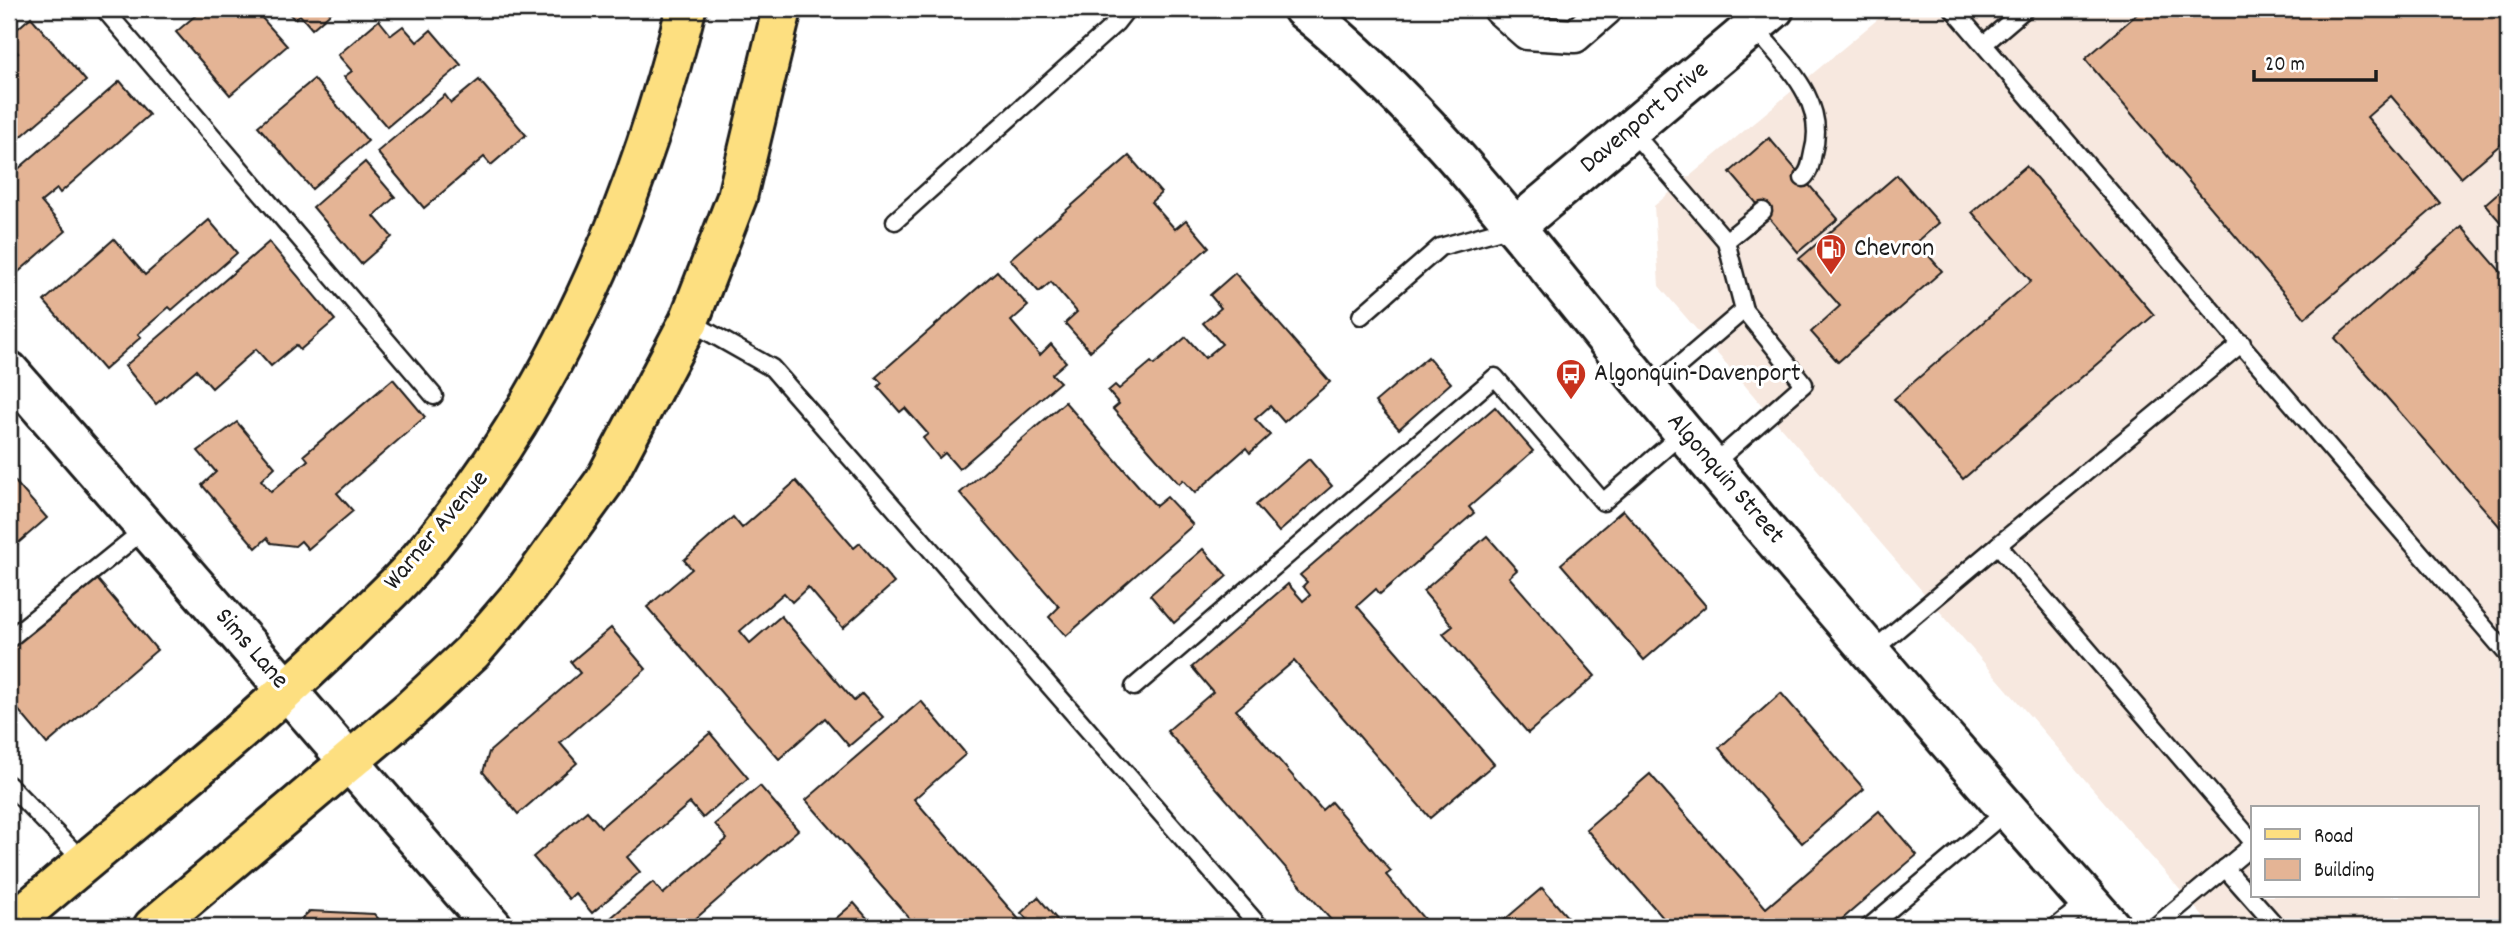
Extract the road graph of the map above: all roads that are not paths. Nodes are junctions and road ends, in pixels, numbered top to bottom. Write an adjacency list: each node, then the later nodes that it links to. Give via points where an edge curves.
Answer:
1 (104, 9): 24 (lane)
2 (687, 9): 33 (main road, Warner Avenue, via 648,143 610,247 531,406 498,457 412,568)
3 (782, 9): 20 (main road, via 737,197)
4 (1127, 9): 15 (lane)
5 (1303, 9): 16 (main road, Algonquin Street, via 1342,40 1415,113)
6 (1500, 9): 7 (street, via 1527,33 1575,36)
7 (1606, 9)
8 (1953, 9): 11 (lane)
9 (2025, 9): 11 (lane)
10 (1764, 18): 12 (main road, Davenport Drive); 13 (lane, via 1810,96 1817,138)
11 (1984, 44): 21 (lane)
12 (1631, 130): 16 (main road, Davenport Drive); 17 (lane)
13 (1803, 178)
14 (1763, 211): 17 (lane)
15 (895, 221)
16 (1515, 227): 19 (lane, via 1440,247); 23 (main road, Algonquin Street)
17 (1726, 241): 18 (lane)
18 (1744, 310): 23 (lane); 26 (lane, via 1804,384)
19 (1361, 316)
20 (689, 321): 34 (main road, via 604,482 527,588 472,652); 47 (lane, via 772,368)
21 (2242, 343): 28 (lane); 31 (lane)
22 (9, 371): 27 (main road, Sims Lane)
23 (1649, 391): 25 (main road, Algonquin Street)
24 (434, 396)
25 (1684, 432): 26 (main road, Algonquin Street); 32 (lane, via 1603,502 1495,377)
26 (1713, 464): 30 (main road, Algonquin Street)
27 (145, 529): 29 (lane); 33 (main road, Sims Lane)
28 (1998, 545): 30 (lane); 37 (lane)
29 (9, 639)
30 (1872, 651): 36 (main road, Algonquin Street)
31 (2508, 654)
32 (1134, 687)
33 (288, 692): 34 (main road, Sims Lane); 39 (main road, Warner Avenue)
34 (348, 762): 45 (main road); 46 (main road, Sims Lane)
35 (9, 785): 39 (lane)
36 (2010, 809): 43 (main road, Algonquin Street); 48 (lane)
37 (2251, 841)
38 (2251, 845): 40 (lane)
39 (84, 862): 44 (main road, Warner Avenue)
40 (2225, 868): 41 (lane); 50 (lane)
41 (2251, 898)
42 (2251, 898): 51 (lane)
43 (2100, 914): 49 (lane)
44 (9, 926)
45 (153, 927)
46 (493, 927)
47 (1260, 927)
48 (1868, 927)
49 (2056, 927)
50 (2155, 927)
51 (2277, 927)

